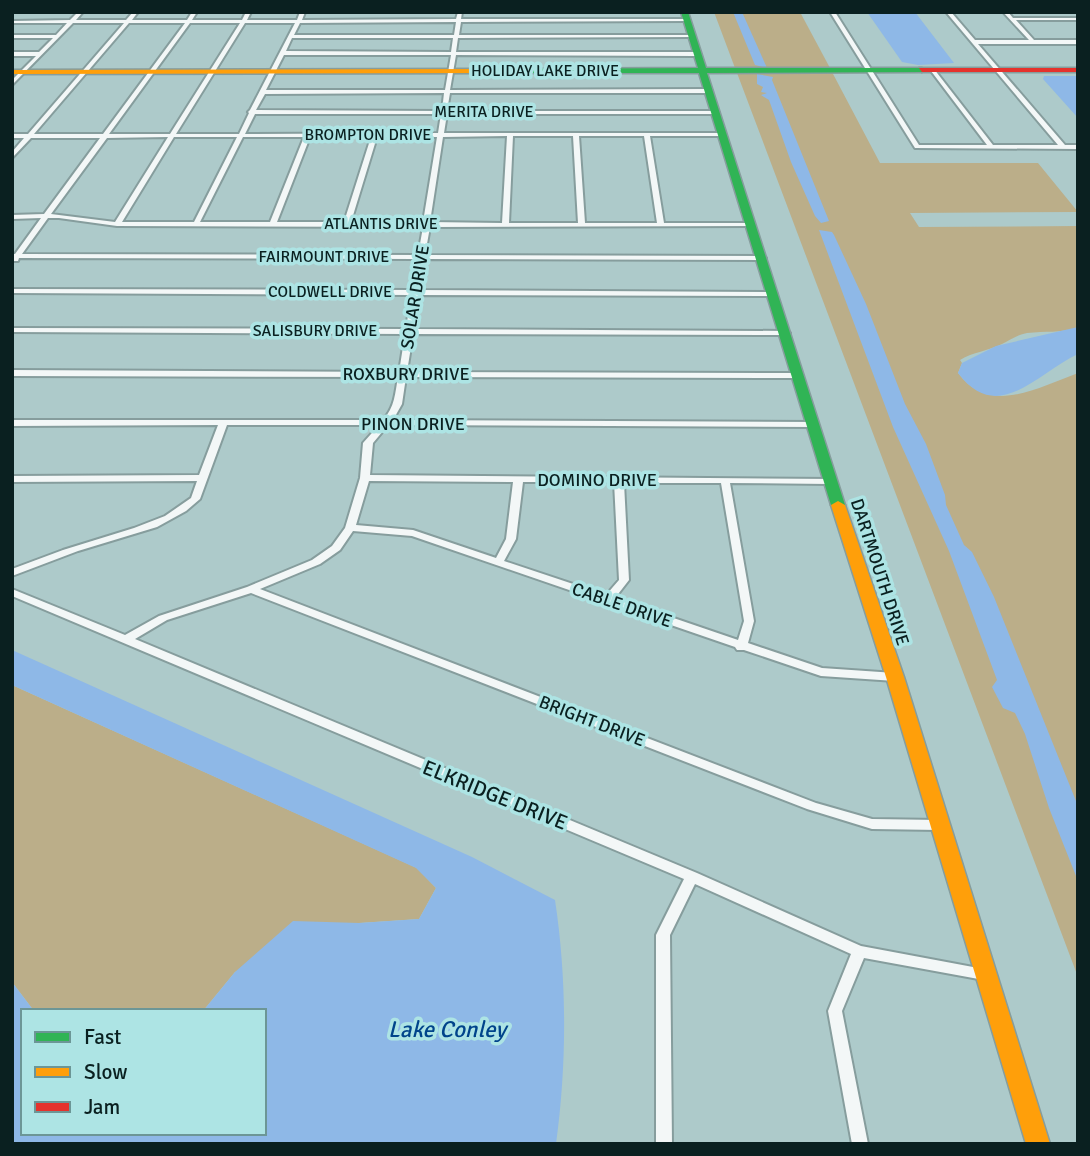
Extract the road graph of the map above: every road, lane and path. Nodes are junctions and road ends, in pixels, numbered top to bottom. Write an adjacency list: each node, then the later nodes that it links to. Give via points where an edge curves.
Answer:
1 (24, 12): 28 (street)
2 (81, 12): 29 (street)
3 (136, 12): 30 (street)
4 (195, 12): 22 (street)
5 (249, 12): 23 (street)
6 (303, 12): 24 (street)
7 (355, 12): 25 (street)
8 (407, 12): 26 (street)
9 (513, 12): 27 (street)
10 (566, 12): 20 (street)
11 (623, 12): 21 (street)
12 (832, 12): 47 (street)
13 (948, 12): 38 (street)
14 (1005, 12): 17 (street)
15 (459, 16): 26 (street); 27 (street); 33 (street, SOLAR DRIVE)
16 (685, 16): 21 (street); 34 (street, DARTMOUTH DRIVE)
17 (1013, 19): 18 (street); 39 (street)
18 (1069, 19): 19 (street); 31 (street)
19 (1078, 19)
20 (566, 20): 21 (street); 27 (street)
21 (625, 20)
22 (188, 21): 23 (street); 30 (street); 51 (street)
23 (243, 21): 24 (street); 52 (street)
24 (298, 21): 25 (street); 36 (street)
25 (352, 21): 26 (street)
26 (404, 21)
27 (512, 21)
28 (13, 22): 29 (street)
29 (72, 22): 30 (street); 32 (street)
30 (128, 22): 50 (street)
31 (1078, 27)
32 (57, 36): 35 (street); 43 (street)
33 (456, 36): 34 (street); 36 (street); 41 (street, SOLAR DRIVE)
34 (692, 36): 44 (street, DARTMOUTH DRIVE)
35 (12, 37)
36 (290, 37): 40 (street)
37 (1078, 41): 39 (street)
38 (973, 42): 39 (street); 49 (street)
39 (1033, 42)
40 (282, 53): 41 (street); 53 (street)
41 (454, 53): 44 (street); 54 (street, SOLAR DRIVE)
42 (12, 54): 43 (street)
43 (41, 54): 55 (street)
44 (697, 54): 46 (street, DARTMOUTH DRIVE)
45 (1078, 70): 49 (street, HOLIDAY LAKE DRIVE)
46 (702, 71): 47 (street, HOLIDAY LAKE DRIVE); 54 (street, HOLIDAY LAKE DRIVE); 56 (street, DARTMOUTH DRIVE)
47 (869, 71): 48 (street, HOLIDAY LAKE DRIVE); 74 (street, via 917,147)
48 (934, 71): 49 (street, HOLIDAY LAKE DRIVE); 74 (street)
49 (999, 71): 75 (street)
50 (85, 72): 51 (street, HOLIDAY LAKE DRIVE); 55 (street, HOLIDAY LAKE DRIVE); 73 (street)
51 (151, 72): 52 (street, HOLIDAY LAKE DRIVE); 66 (street)
52 (212, 72): 53 (street, HOLIDAY LAKE DRIVE); 67 (street)
53 (272, 72): 54 (street, HOLIDAY LAKE DRIVE); 57 (street)
54 (451, 72): 58 (street, SOLAR DRIVE)
55 (16, 76)
56 (709, 91): 58 (street); 61 (street, DARTMOUTH DRIVE)
57 (262, 92): 58 (street); 59 (street)
58 (447, 92): 60 (street, SOLAR DRIVE)
59 (251, 112): 60 (street, MERITA DRIVE); 68 (street)
60 (444, 112): 61 (street, MERITA DRIVE); 71 (street, SOLAR DRIVE)
61 (716, 113): 65 (street, DARTMOUTH DRIVE)
62 (510, 134): 63 (street, BROMPTON DRIVE); 71 (street, BROMPTON DRIVE); 85 (street)
63 (576, 134): 64 (street, BROMPTON DRIVE); 86 (street)
64 (647, 134): 65 (street, BROMPTON DRIVE); 87 (street)
65 (723, 134): 88 (street, DARTMOUTH DRIVE)
66 (105, 135): 67 (street, BROMPTON DRIVE); 73 (street, BROMPTON DRIVE); 79 (street)
67 (173, 135): 68 (street, BROMPTON DRIVE); 80 (street)
68 (240, 135): 69 (street, BROMPTON DRIVE); 81 (street)
69 (308, 135): 70 (street, BROMPTON DRIVE); 82 (street)
70 (374, 135): 71 (street, BROMPTON DRIVE); 83 (street)
71 (440, 135): 84 (street, SOLAR DRIVE)
72 (12, 136): 73 (street, BROMPTON DRIVE)
73 (29, 136): 77 (street)
74 (991, 147): 75 (street)
75 (1063, 147): 76 (street)
76 (1078, 147)
77 (12, 156)
78 (12, 216): 79 (street, ATLANTIS DRIVE)
79 (44, 217): 80 (street, ATLANTIS DRIVE); 90 (street)
80 (117, 224): 81 (street, ATLANTIS DRIVE)
81 (196, 224): 82 (street, ATLANTIS DRIVE)
82 (273, 224): 83 (street, ATLANTIS DRIVE)
83 (347, 224): 84 (street, ATLANTIS DRIVE)
84 (425, 225): 85 (street, ATLANTIS DRIVE); 89 (street, SOLAR DRIVE)
85 (505, 225): 86 (street, ATLANTIS DRIVE)
86 (582, 225): 87 (street, ATLANTIS DRIVE)
87 (661, 225): 88 (street, ATLANTIS DRIVE)
88 (751, 225): 91 (street, DARTMOUTH DRIVE)
89 (422, 257): 90 (street, FAIRMOUNT DRIVE); 91 (street, FAIRMOUNT DRIVE); 93 (street, SOLAR DRIVE)
90 (14, 258)
91 (762, 258): 94 (street, DARTMOUTH DRIVE)
92 (12, 291): 93 (street, COLDWELL DRIVE)
93 (416, 292): 94 (street, COLDWELL DRIVE); 96 (street, SOLAR DRIVE)
94 (773, 294): 97 (street, DARTMOUTH DRIVE)
95 (12, 330): 96 (street, SALISBURY DRIVE)
96 (410, 331): 97 (street, SALISBURY DRIVE); 99 (street, SOLAR DRIVE)
97 (786, 333): 100 (street, DARTMOUTH DRIVE)
98 (12, 373): 99 (street, ROXBURY DRIVE)
99 (403, 374): 100 (street, ROXBURY DRIVE); 103 (street, SOLAR DRIVE, via 398,404)
100 (799, 376): 104 (street, DARTMOUTH DRIVE)
101 (12, 423): 102 (street, PINON DRIVE)
102 (223, 424): 103 (street, PINON DRIVE); 105 (street)
103 (384, 424): 104 (street, PINON DRIVE); 106 (street, SOLAR DRIVE, via 368,443)
104 (814, 425): 111 (street, DARTMOUTH DRIVE)
105 (202, 478): 107 (street); 114 (street, via 195,499 160,522)
106 (365, 478): 108 (street, DOMINO DRIVE); 112 (street, SOLAR DRIVE)
107 (12, 479)
108 (518, 480): 109 (street, DOMINO DRIVE); 113 (street, via 511,539)
109 (619, 480): 110 (street, DOMINO DRIVE); 117 (street, via 624,579)
110 (725, 481): 111 (street, DOMINO DRIVE); 119 (street, via 749,621)
111 (830, 481): 120 (street, DARTMOUTH DRIVE)
112 (350, 528): 113 (street, CABLE DRIVE, via 413,533); 115 (street, SOLAR DRIVE, via 336,548 316,562)
113 (498, 562): 117 (street, CABLE DRIVE)
114 (12, 573)
115 (251, 589): 118 (street, SOLAR DRIVE, via 163,618); 121 (street, BRIGHT DRIVE, via 812,806 872,824)
116 (12, 592): 118 (street, ELKRIDGE DRIVE)
117 (609, 599): 119 (street, CABLE DRIVE)
118 (127, 639): 122 (street, ELKRIDGE DRIVE)
119 (741, 647): 120 (street, CABLE DRIVE, via 821,672)
120 (895, 677): 121 (street, DARTMOUTH DRIVE)
121 (939, 825): 124 (street, DARTMOUTH DRIVE)
122 (692, 877): 123 (street, ELKRIDGE DRIVE); 125 (street, via 663,935)
123 (859, 951): 124 (street, ELKRIDGE DRIVE); 126 (street, via 835,1011)
124 (984, 974): 127 (street, DARTMOUTH DRIVE)
125 (664, 1144)
126 (860, 1144)
127 (1038, 1144)

